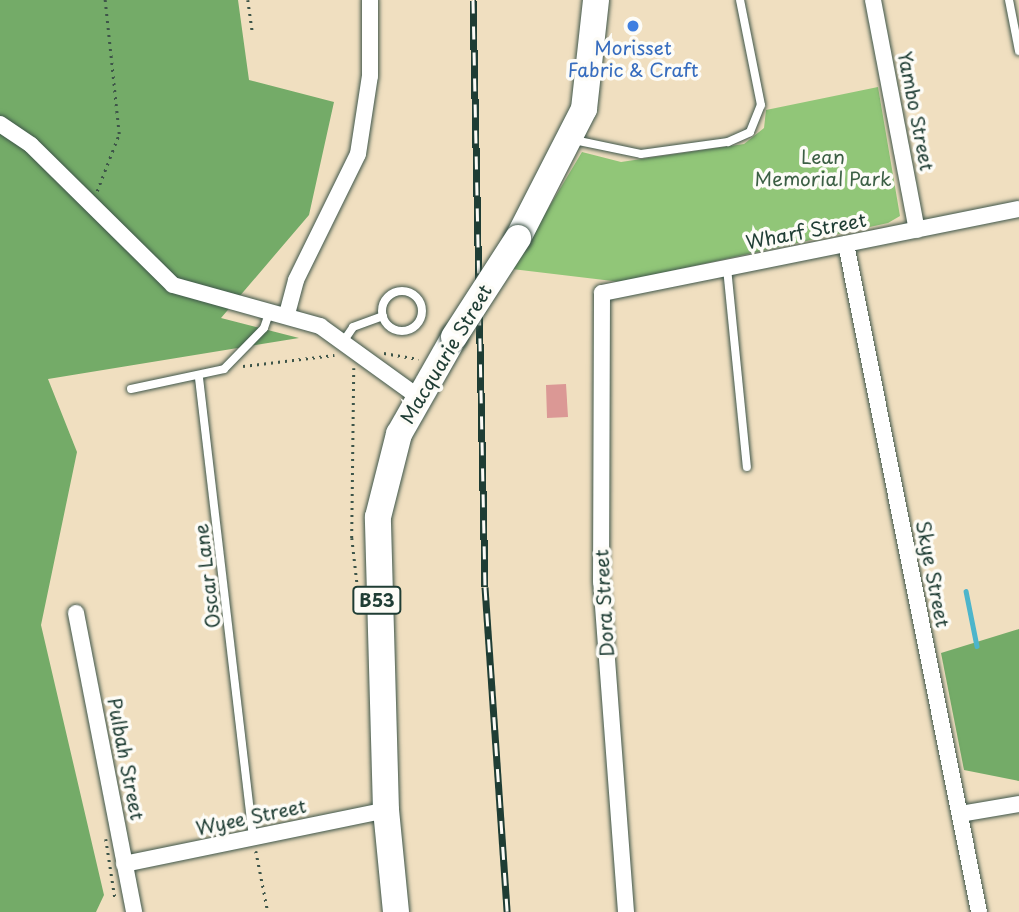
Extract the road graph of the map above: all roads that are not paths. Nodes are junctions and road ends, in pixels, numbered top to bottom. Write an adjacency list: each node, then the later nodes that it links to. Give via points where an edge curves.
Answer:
1 (370, 0): 15 (street, via 370,76 358,154 296,280)
2 (740, 0): 8 (lane, via 761,105 750,132 728,142 640,154 612,153)
3 (873, 0): 10 (street, Yambo Street)
4 (1009, 0): 6 (lane)
5 (595, 4): 8 (main road, B53, via 591,77)
6 (1019, 51)
7 (0, 124): 14 (street, via 31,145 173,285)
8 (573, 140): 20 (main road, Macquarie Street / B53, bridge, via 518,238)
9 (1019, 209): 10 (street, Wharf Street)
10 (917, 230): 11 (street, Wharf Street)
11 (846, 244): 12 (street, Wharf Street); 25 (street, Skye Street)
12 (727, 268): 13 (street, Wharf Street); 21 (lane)
13 (602, 293): 31 (street, Dora Street, via 601,582)
14 (270, 311): 15 (street); 18 (lane, via 242,355)
15 (288, 314): 17 (street)
16 (383, 316): 16 (lane, via 393,293 407,292 421,306 420,319 406,331 389,326); 17 (lane, via 353,327)
17 (345, 339): 20 (street)
18 (199, 378): 19 (lane); 26 (lane, Oscar Lane)
19 (131, 389)
20 (417, 396): 24 (main road, Macquarie Street / B53, via 388,464 377,517)
21 (747, 467)
22 (76, 613): 27 (street, Pulbah Street)
23 (1019, 804): 25 (street)
24 (386, 810): 26 (street, Wyee Street); 29 (main road, Macquarie Street / B53); 30 (main road, Macquarie Street / B53)
25 (960, 814): 32 (street, Skye Street)
26 (253, 838): 27 (street, Wyee Street)
27 (124, 864): 28 (street, Pulbah Street)
28 (134, 912)
29 (396, 912)
30 (405, 912)
31 (626, 912)
32 (979, 912)

